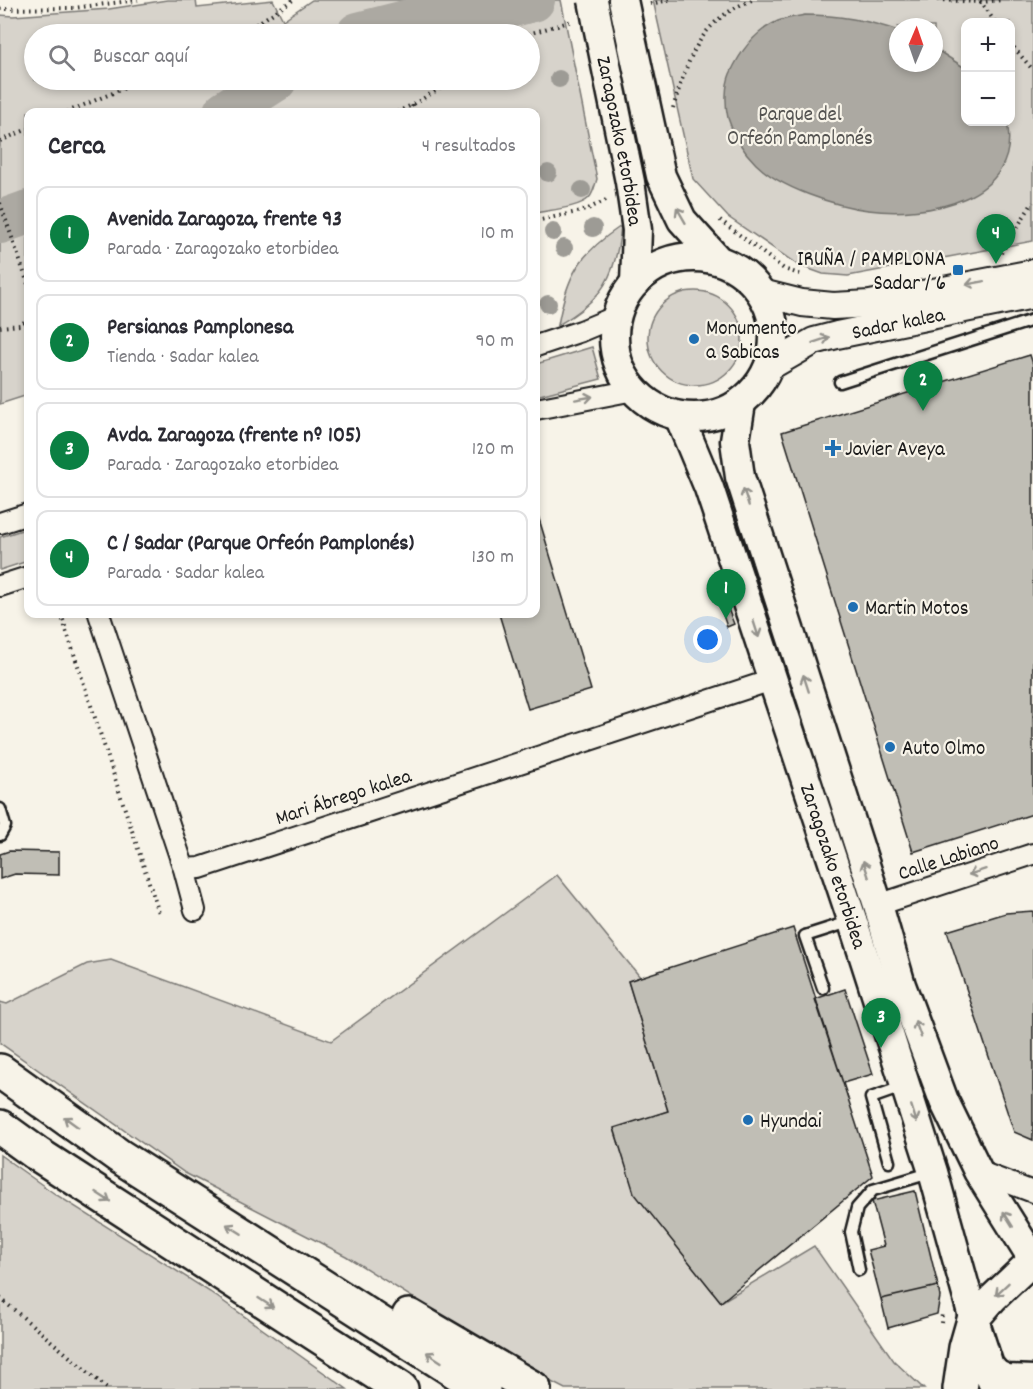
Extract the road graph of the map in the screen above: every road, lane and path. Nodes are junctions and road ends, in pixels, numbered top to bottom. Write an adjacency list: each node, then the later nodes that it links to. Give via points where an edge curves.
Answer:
1 (138, 0): 9 (path, via 74,8)
2 (293, 0): 14 (path)
3 (669, 0): 8 (path)
4 (752, 0): 24 (path, via 733,8 705,32 687,63)
5 (938, 0): 7 (path)
6 (1002, 0): 7 (path)
7 (980, 1): 12 (path)
8 (660, 2)
9 (0, 9)
10 (625, 10): 33 (main road, Zaragozako etorbidea, one-way to 10, via 682,220 661,176)
11 (596, 13): 37 (main road, Zaragozako etorbidea, via 636,220)
12 (992, 18)
13 (562, 23): 15 (path)
14 (256, 24)
15 (540, 30)
16 (1015, 48): 17 (path)
17 (1033, 70)
18 (120, 90): 21 (path)
19 (437, 90): 20 (path)
20 (412, 105): 22 (path); 23 (path)
21 (77, 108)
22 (406, 108)
23 (413, 108)
24 (670, 118)
25 (24, 131): 26 (path)
26 (0, 141)
27 (608, 191): 31 (path, via 606,200 586,210)
28 (1033, 202): 32 (path)
29 (0, 203): 34 (path)
30 (715, 215): 36 (path, via 784,269)
31 (540, 220)
32 (1001, 253)
33 (718, 260): 37 (main road, via 673,260 652,268); 38 (main road, via 743,273)
34 (24, 272)
35 (1033, 273): 38 (street, Sadar kalea, one-way to 38, via 870,304 802,303)
36 (807, 277)
37 (635, 283): 40 (main road)
38 (762, 293): 45 (main road, via 772,317 775,342)
39 (1033, 295): 45 (street, Sadar kalea, one-way to 39, via 814,341)
40 (617, 316): 44 (street); 47 (main road, via 614,342 620,368)
41 (1033, 320): 46 (lane)
42 (24, 322): 43 (path)
43 (0, 327)
44 (540, 345)
45 (769, 367): 48 (main road, via 758,387)
46 (840, 382)
47 (634, 390): 49 (street, one-way to 47); 50 (main road, via 654,407)
48 (741, 403): 50 (main road, via 722,413); 62 (main road, Zaragozako etorbidea, one-way to 48, via 740,477 735,441)
49 (540, 408)
50 (679, 416): 57 (main road, Zaragozako etorbidea, one-way to 57, via 709,488)
51 (24, 515): 52 (street)
52 (0, 523)
53 (24, 578): 54 (street)
54 (0, 586)
55 (62, 618): 64 (path)
56 (100, 618): 61 (street)
57 (772, 680): 61 (street, Mari Ábrego kalea, via 200,868); 65 (main road, Zaragozako etorbidea)
58 (0, 809): 59 (lane, via 5,826)
59 (0, 835)
60 (1033, 854): 62 (street, Calle Labiano, one-way to 62)
61 (184, 869): 63 (street)
62 (878, 905): 71 (main road, Zaragozako etorbidea, one-way to 62, via 944,1101 901,985)
63 (195, 910)
64 (160, 916)
65 (852, 921): 66 (lane, via 805,936); 68 (main road, Zaragozako etorbidea)
66 (823, 988)
67 (0, 1071): 74 (highway, one-way to 67, via 119,1156)
68 (905, 1086): 70 (lane, via 871,1098); 72 (main road, Zaragozako etorbidea, one-way to 72)
69 (0, 1127): 82 (highway, one-way to 82)
70 (889, 1162)
71 (978, 1171): 73 (street); 75 (main road, Zaragozako etorbidea, one-way to 71)
72 (933, 1172): 76 (lane, via 873,1190 857,1208 851,1232); 78 (main road, Zaragozako etorbidea)
73 (1033, 1192)
74 (276, 1255): 83 (highway, one-way to 74); 84 (highway, via 400,1311)
75 (1033, 1260): 78 (main road, one-way to 78)
76 (860, 1270)
77 (0, 1298): 81 (path)
78 (974, 1320): 80 (main road, Zaragozako etorbidea); 85 (highway)
79 (1033, 1380): 80 (main road)
80 (994, 1381)
81 (108, 1389)
82 (401, 1389)
83 (483, 1389)
84 (534, 1389)
85 (960, 1389)

